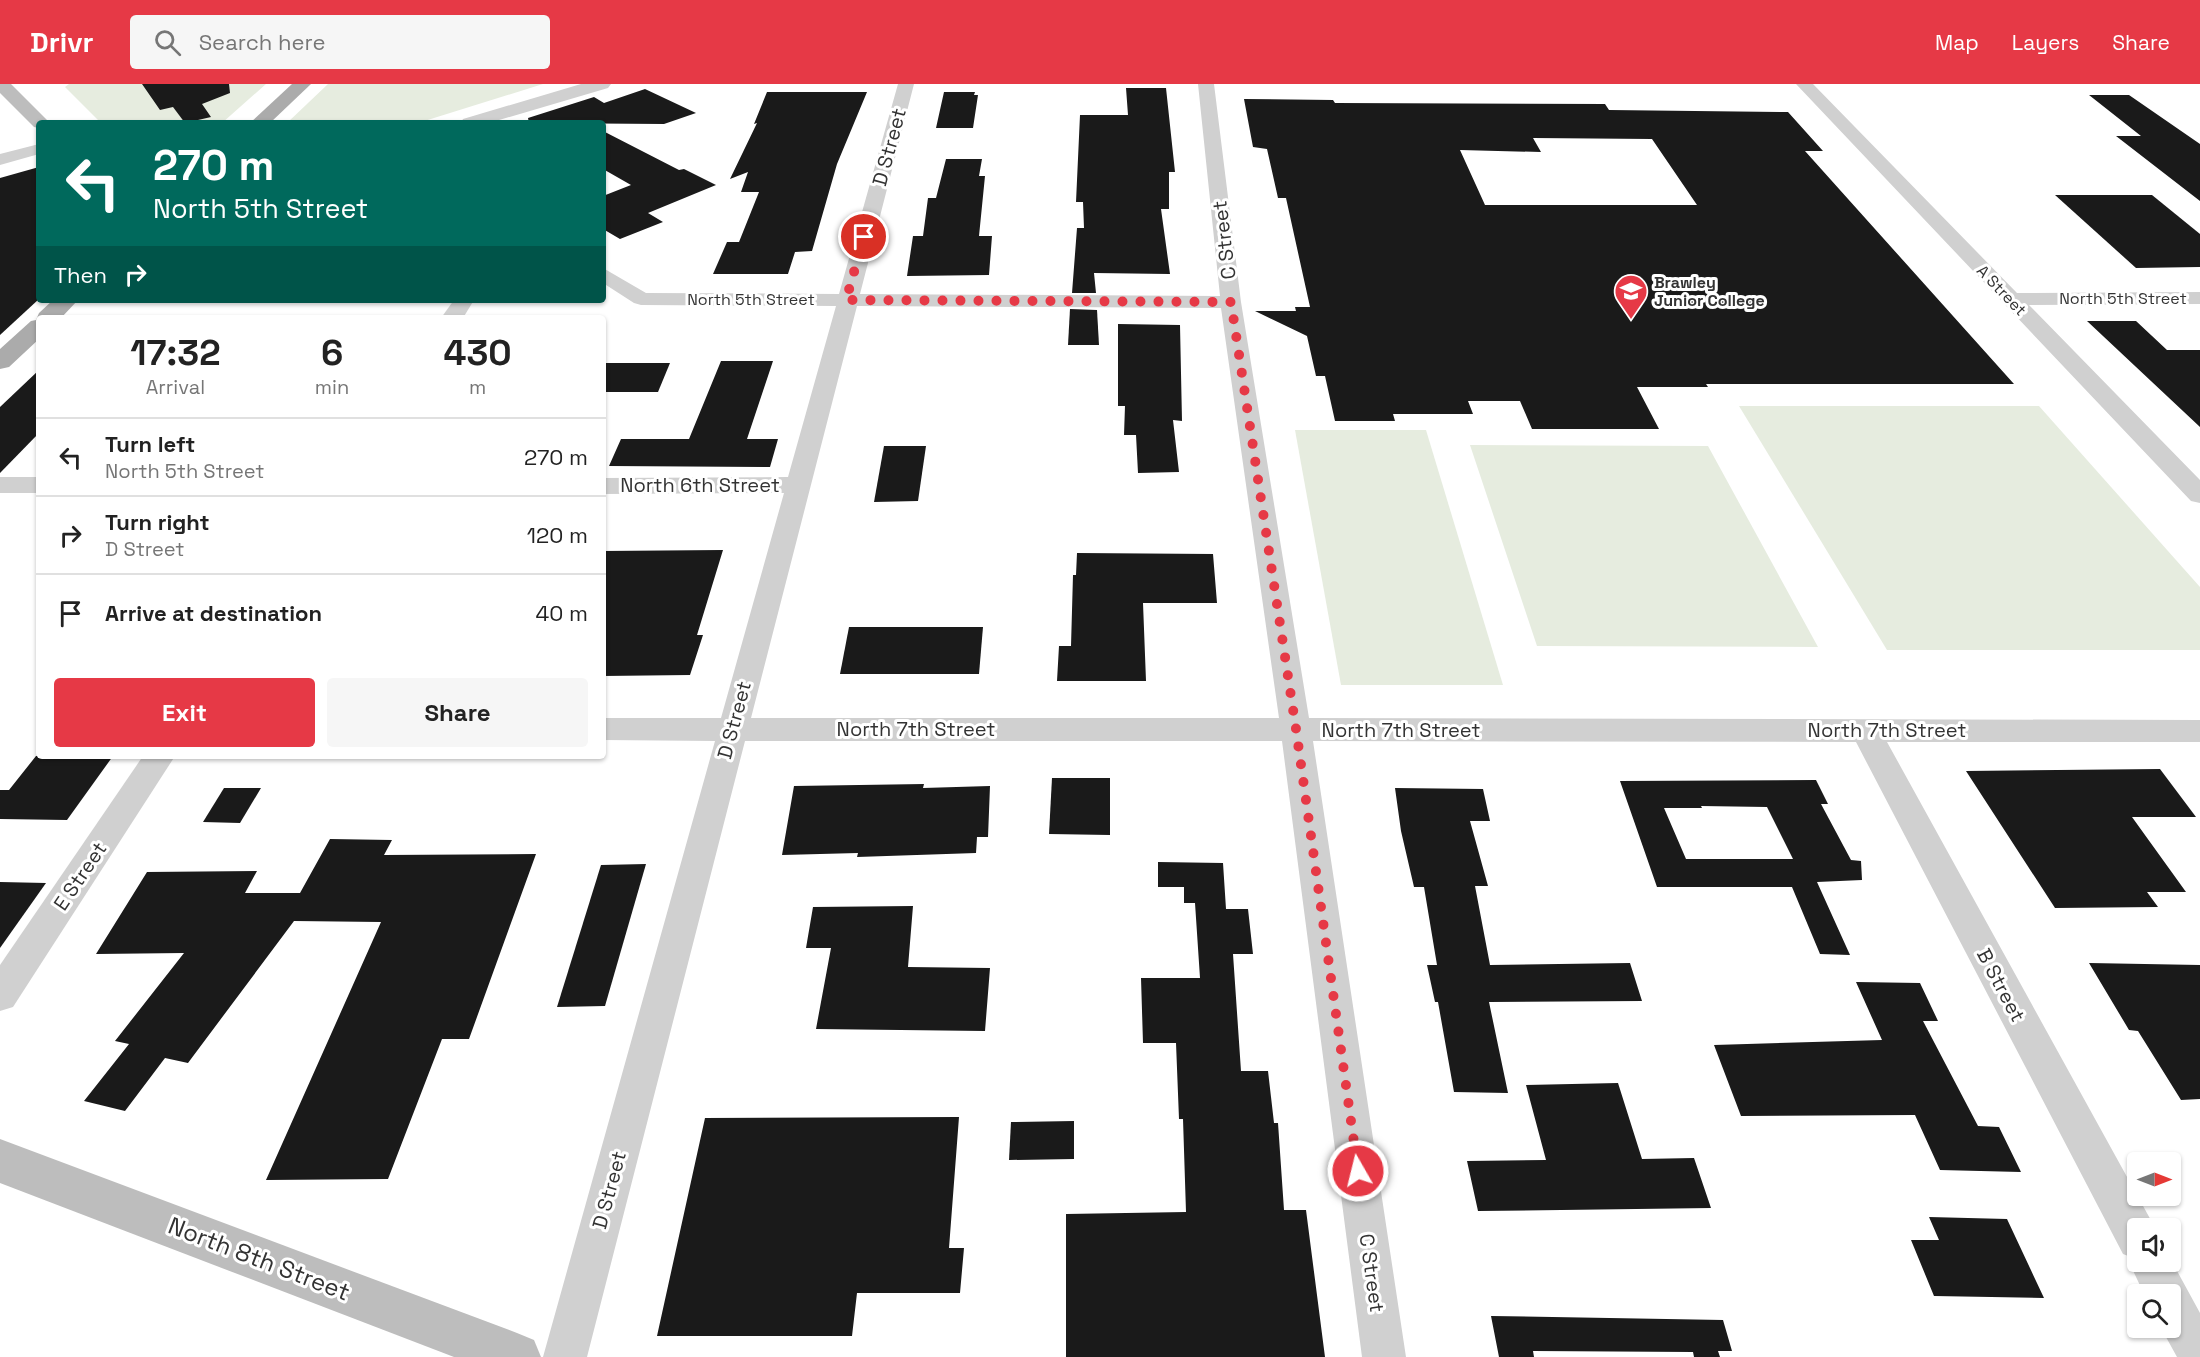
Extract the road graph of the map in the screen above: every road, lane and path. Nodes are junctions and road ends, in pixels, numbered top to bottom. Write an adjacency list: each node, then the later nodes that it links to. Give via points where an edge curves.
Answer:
1 (1, 84): 8 (main road)
2 (302, 84): 9 (main road)
3 (602, 84): 7 (street)
4 (906, 84): 15 (street, D Street)
5 (1206, 84): 16 (street, C Street)
6 (1804, 84): 14 (street, A Street)
7 (556, 90): 10 (street)
8 (38, 120)
9 (262, 120)
10 (478, 120)
11 (36, 150): 12 (street)
12 (0, 160)
13 (606, 276): 15 (street, North 5th Street, via 641,299)
14 (2011, 299): 17 (street, North 5th Street); 26 (street, A Street)
15 (846, 300): 16 (street, North 5th Street); 24 (street, D Street)
16 (1231, 302): 29 (street, C Street)
17 (2196, 302)
18 (64, 303): 19 (main road)
19 (50, 315)
20 (36, 329): 21 (main road)
21 (0, 362)
22 (0, 485): 23 (street)
23 (36, 485)
24 (796, 485): 25 (street, North 6th Street); 28 (street, D Street)
25 (606, 486)
26 (2200, 495)
27 (606, 729): 28 (street, North 7th Street)
28 (732, 729): 29 (street, North 7th Street); 39 (street, D Street)
29 (1296, 729): 30 (street, North 7th Street); 40 (street, C Street)
30 (1865, 730): 31 (street, North 7th Street); 35 (street, B Street)
31 (2200, 731)
32 (158, 759): 33 (street, E Street)
33 (0, 995)
34 (0, 1161): 38 (main road, North 8th Street)
35 (2127, 1218)
36 (2181, 1321): 37 (street)
37 (2200, 1356)
38 (517, 1357)
39 (565, 1357)
40 (1384, 1357)

